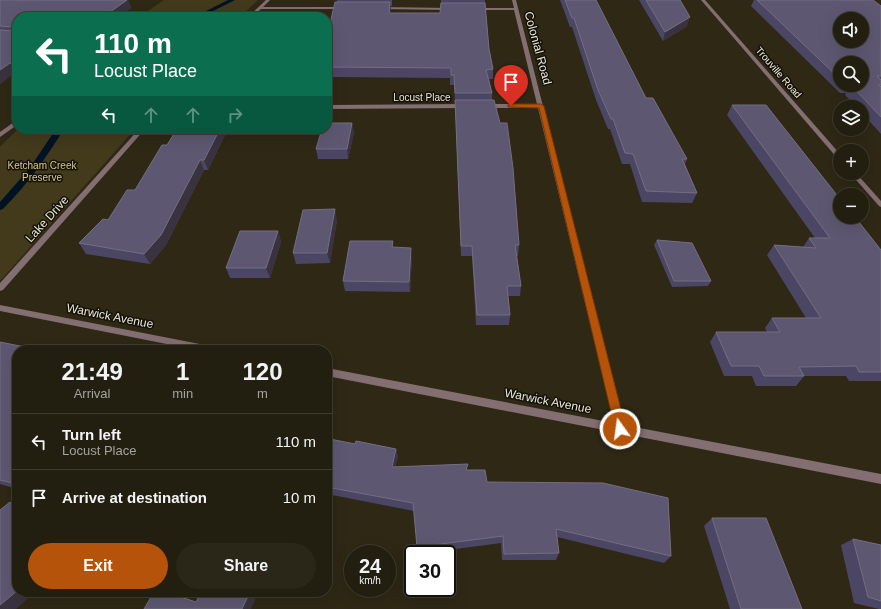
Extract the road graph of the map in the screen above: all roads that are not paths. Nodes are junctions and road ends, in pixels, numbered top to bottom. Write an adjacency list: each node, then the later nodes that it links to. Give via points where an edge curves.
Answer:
1 (268, 0): 4 (street)
2 (514, 0): 9 (street, Colonial Road)
3 (703, 0): 18 (street, Trouville Road)
4 (260, 8): 5 (street); 10 (street)
5 (353, 8)
6 (376, 8): 7 (street)
7 (454, 9)
8 (469, 9): 9 (street)
9 (516, 9): 13 (street, Colonial Road)
10 (256, 12)
11 (470, 106): 14 (street, Locust Place)
12 (478, 106): 13 (street)
13 (541, 106): 25 (street, Colonial Road)
14 (332, 107)
15 (12, 126): 17 (street)
16 (138, 134): 21 (street, Lake Drive)
17 (0, 135)
18 (833, 150)
19 (859, 180): 20 (street)
20 (881, 205)
21 (0, 288)
22 (0, 308): 23 (street, Warwick Avenue)
23 (189, 345)
24 (332, 373): 25 (street, Warwick Avenue)
25 (620, 429): 26 (street, Warwick Avenue)
26 (881, 479)

